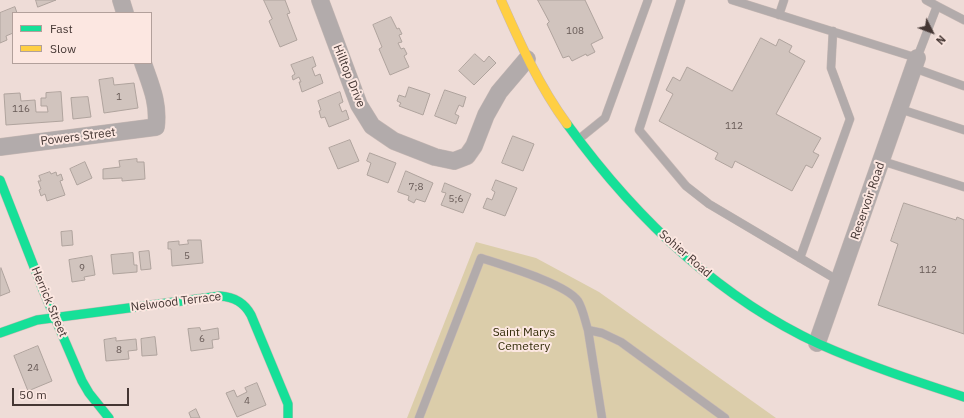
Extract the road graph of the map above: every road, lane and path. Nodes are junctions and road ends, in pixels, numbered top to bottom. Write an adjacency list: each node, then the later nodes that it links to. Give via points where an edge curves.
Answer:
1 (121, 0): 10 (street)
2 (320, 0): 14 (street, Hilltop Drive, via 359,105 372,126 394,141 434,157 454,161 467,156 499,92)
3 (501, 0): 14 (street, Sohier Road)
4 (648, 0): 20 (lane, via 605,118)
5 (680, 0): 25 (lane, via 639,130 686,186 709,204)
6 (732, 0): 11 (lane)
7 (784, 0): 11 (lane)
8 (926, 0): 9 (lane)
9 (937, 6): 12 (lane); 15 (lane)
10 (125, 12)
11 (779, 15): 13 (lane)
12 (964, 20)
13 (833, 32): 15 (lane); 25 (lane, via 831,68 850,119)
14 (527, 58): 20 (street, Sohier Road, via 558,112)
15 (916, 63): 17 (lane); 18 (street, Reservoir Road)
16 (143, 64): 21 (street, Powers Street, via 158,113 156,128)
17 (964, 86)
18 (900, 109): 19 (lane); 22 (street, Reservoir Road)
19 (964, 130)
20 (578, 140): 30 (street, Sohier Road, via 629,203 718,282 775,320)
21 (0, 147)
22 (882, 161): 24 (lane); 26 (street, Reservoir Road)
23 (0, 180): 27 (street, Herrick Street)
24 (964, 187)
25 (800, 258): 26 (lane)
26 (839, 281): 30 (street, Reservoir Road)
27 (55, 318): 29 (street, Nelwood Terrace, via 37,320); 32 (street, Herrick Street, via 86,387); 33 (street, Nelwood Terrace, via 220,296 238,299 248,308 251,315 288,404)
28 (588, 330): 34 (lane, via 578,301 573,295 564,289 481,258); 35 (lane); 36 (lane, via 621,342)
29 (0, 333)
30 (817, 343): 31 (street, Sohier Road, via 907,379)
31 (964, 397)
32 (109, 418)
33 (288, 418)
34 (419, 418)
35 (602, 418)
36 (725, 418)

